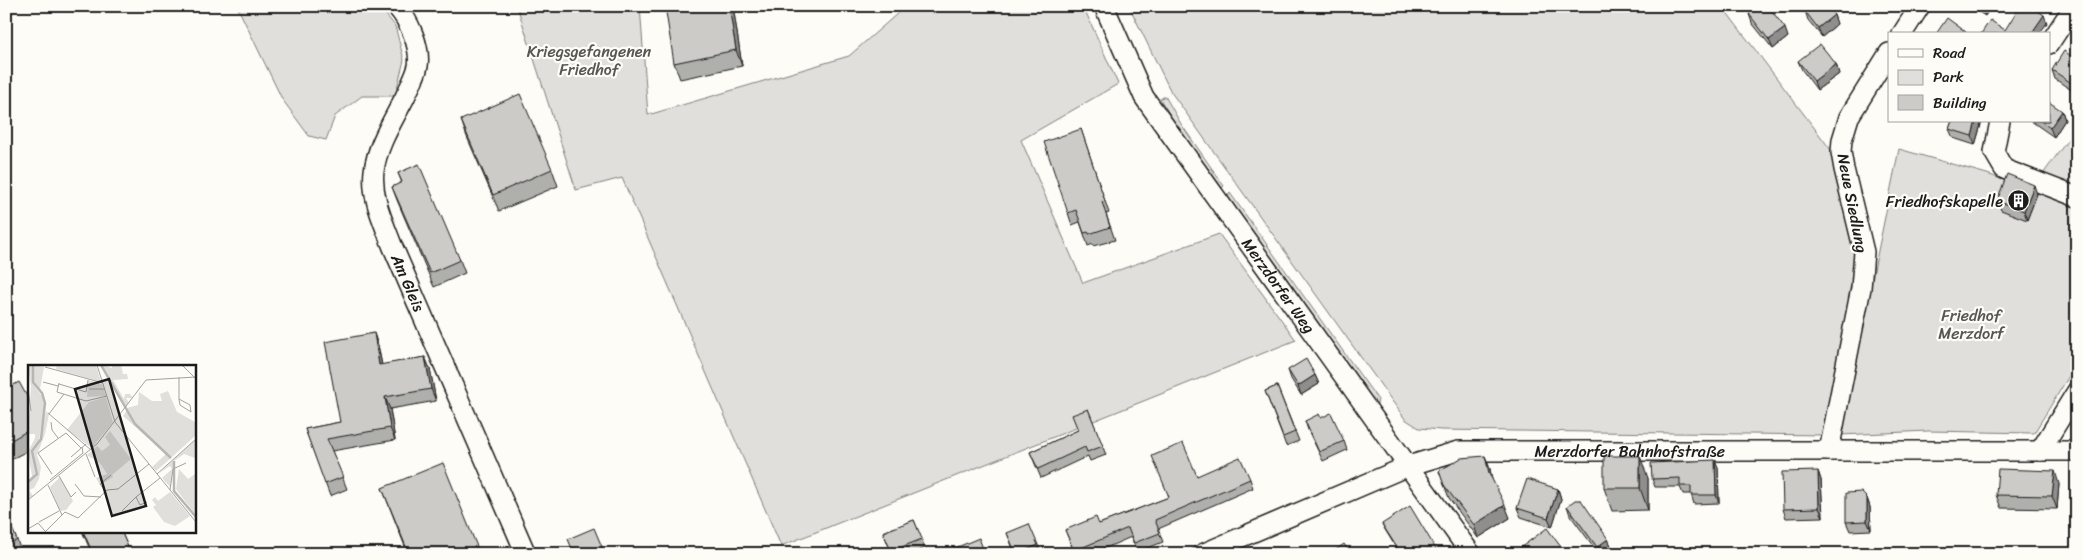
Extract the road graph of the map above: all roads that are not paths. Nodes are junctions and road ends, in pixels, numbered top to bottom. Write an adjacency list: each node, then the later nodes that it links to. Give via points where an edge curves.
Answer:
1 (396, 6): 15 (street, Am Gleis, via 415,36 418,65 380,149 374,173 374,193 392,245)
2 (1104, 6): 14 (street, Merzdorfer Weg, via 1144,96)
3 (1920, 6): 5 (street)
4 (2074, 6): 6 (street)
5 (1903, 32)
6 (2050, 42)
7 (1888, 55): 11 (street, Neue Siedlung, via 1849,117 1842,140 1844,169 1864,252 1861,288)
8 (2000, 122): 9 (street, via 1994,152 2004,169)
9 (2077, 197)
10 (2077, 391): 13 (street)
11 (1829, 451): 13 (street, Merzdorfer Bahnhofstraße); 14 (street, Merzdorfer Bahnhofstraße, via 1458,451)
12 (2077, 451): 13 (street, Merzdorfer Bahnhofstraße)
13 (2040, 452)
14 (1408, 466): 16 (street, Merzdorfer Bahnhofstraße); 17 (street, Merzdorfer Weg)
15 (526, 554)
16 (1202, 554)
17 (1471, 554)

